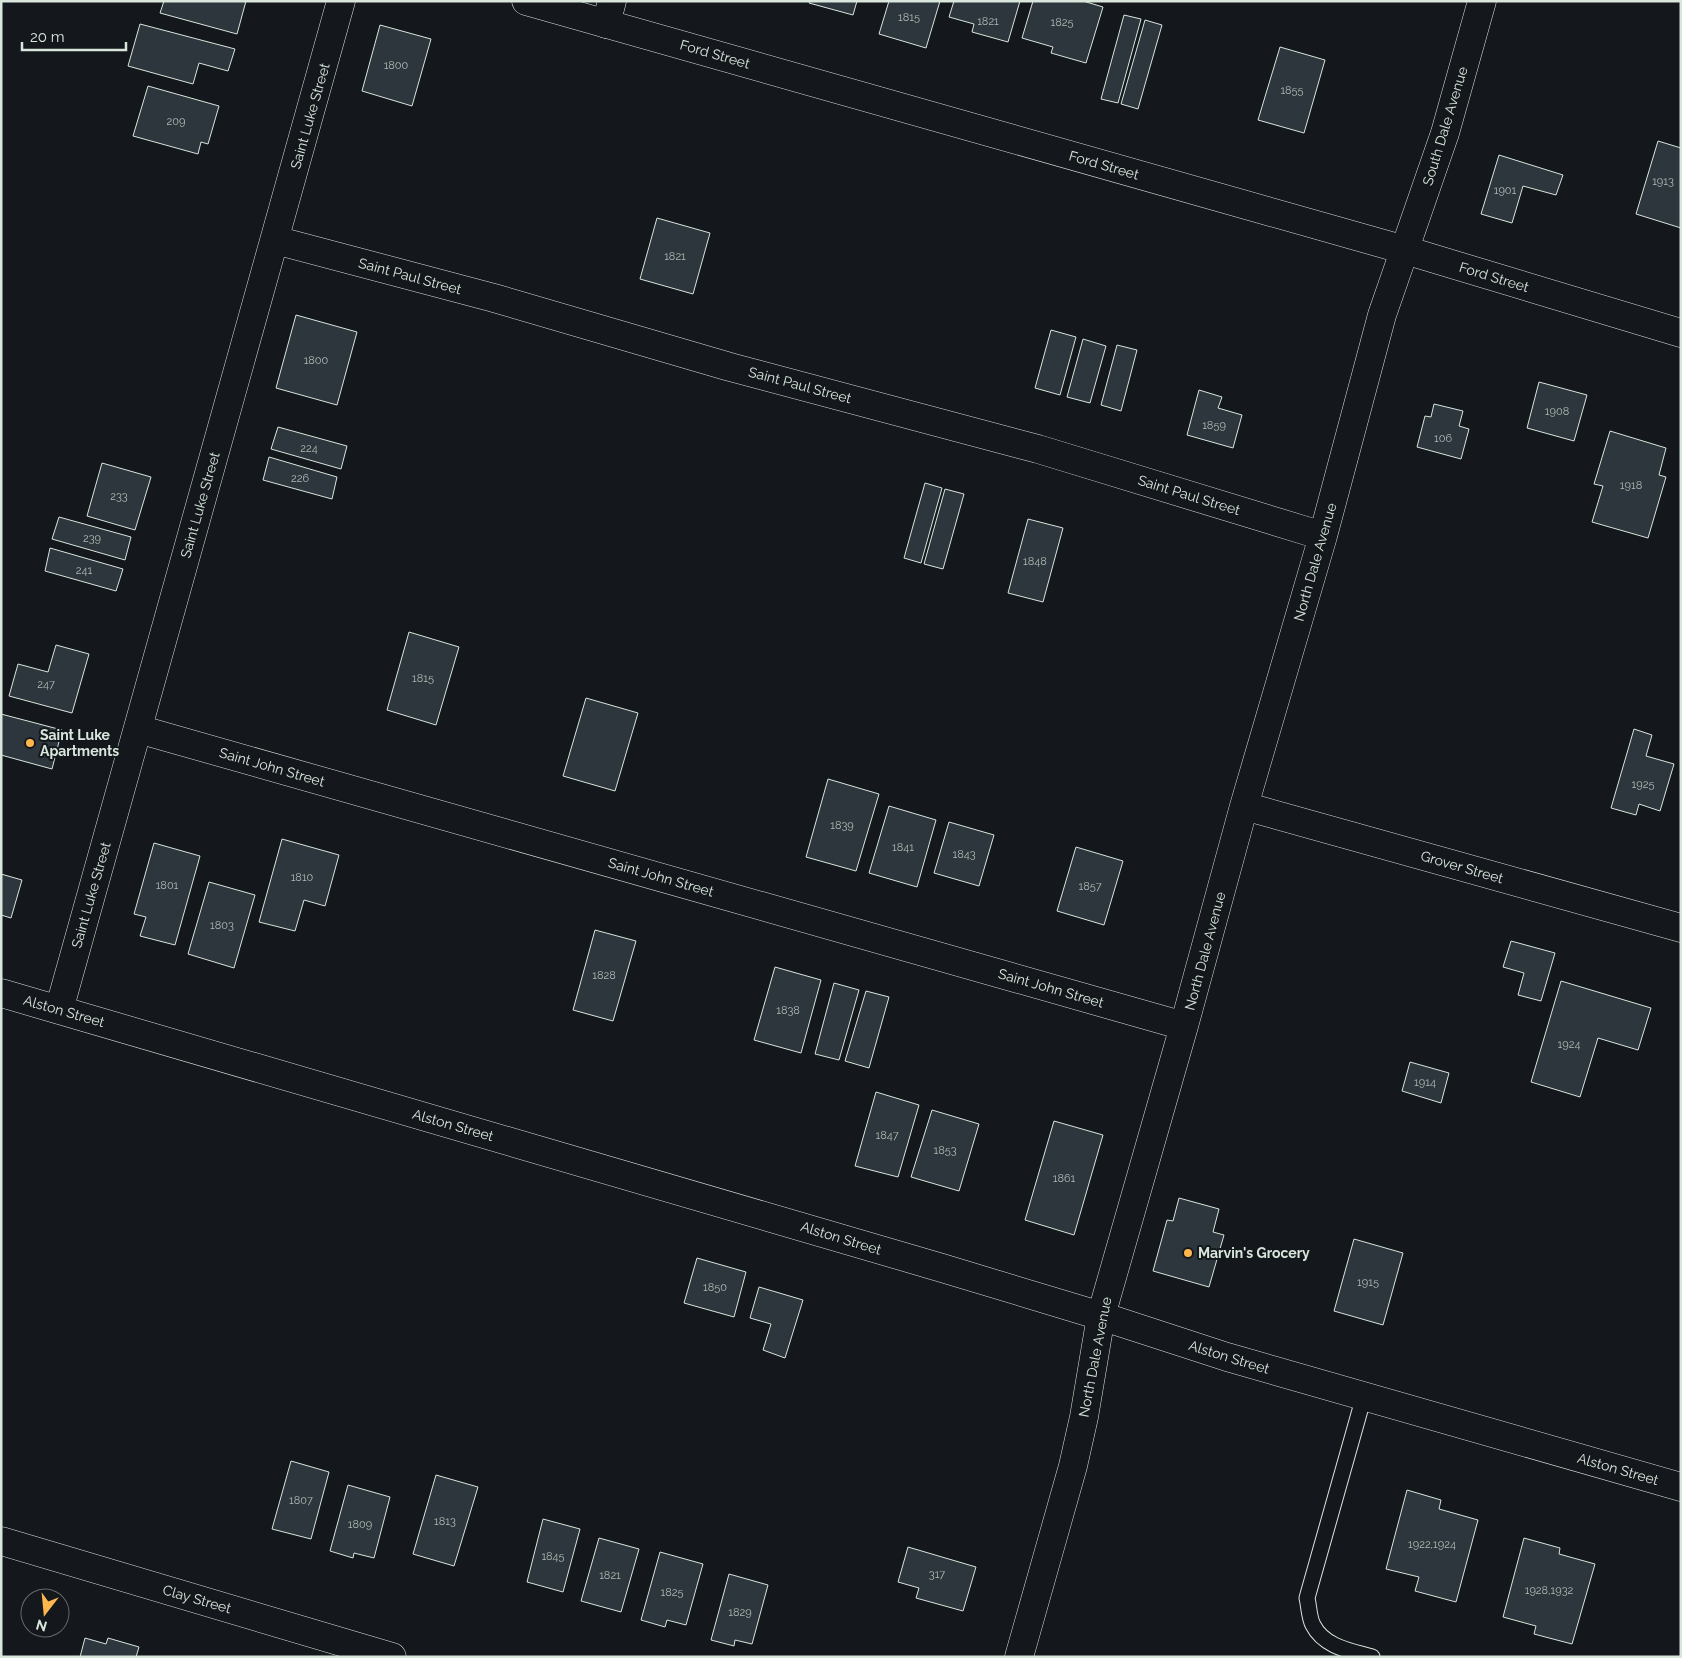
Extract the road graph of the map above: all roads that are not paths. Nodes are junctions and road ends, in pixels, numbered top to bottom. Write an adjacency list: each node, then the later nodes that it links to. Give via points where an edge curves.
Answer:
1 (341, 1): 5 (street, Saint Luke Street)
2 (526, 1): 4 (street, Ford Street)
3 (1482, 1): 6 (street, South Dale Avenue, via 1445,133)
4 (609, 12): 6 (street, Ford Street)
5 (275, 240): 8 (street, Saint Paul Street, via 1038,449); 9 (street, Saint Luke Street)
6 (1405, 250): 7 (street, Ford Street); 8 (street, North Dale Avenue, via 1382,315)
7 (1681, 333)
8 (1323, 536): 10 (street, North Dale Avenue)
9 (138, 729): 13 (street, Saint Luke Street); 14 (street, Saint John Street)
10 (1244, 806): 11 (street, Grover Street); 14 (street, North Dale Avenue)
11 (1681, 928)
12 (1, 993): 13 (street, Alston Street)
13 (59, 1010): 15 (street, Alston Street)
14 (1184, 1026): 15 (street, North Dale Avenue)
15 (1101, 1316): 16 (street, Alston Street, via 1226,1357); 20 (street, North Dale Avenue, via 1073,1466)
16 (1364, 1396): 17 (street, Alston Street); 21 (lane, via 1307,1598 1313,1625 1323,1638 1336,1647)
17 (1681, 1487)
18 (1, 1541): 19 (street, Clay Street)
19 (392, 1657)
20 (1019, 1657)
21 (1372, 1657)

